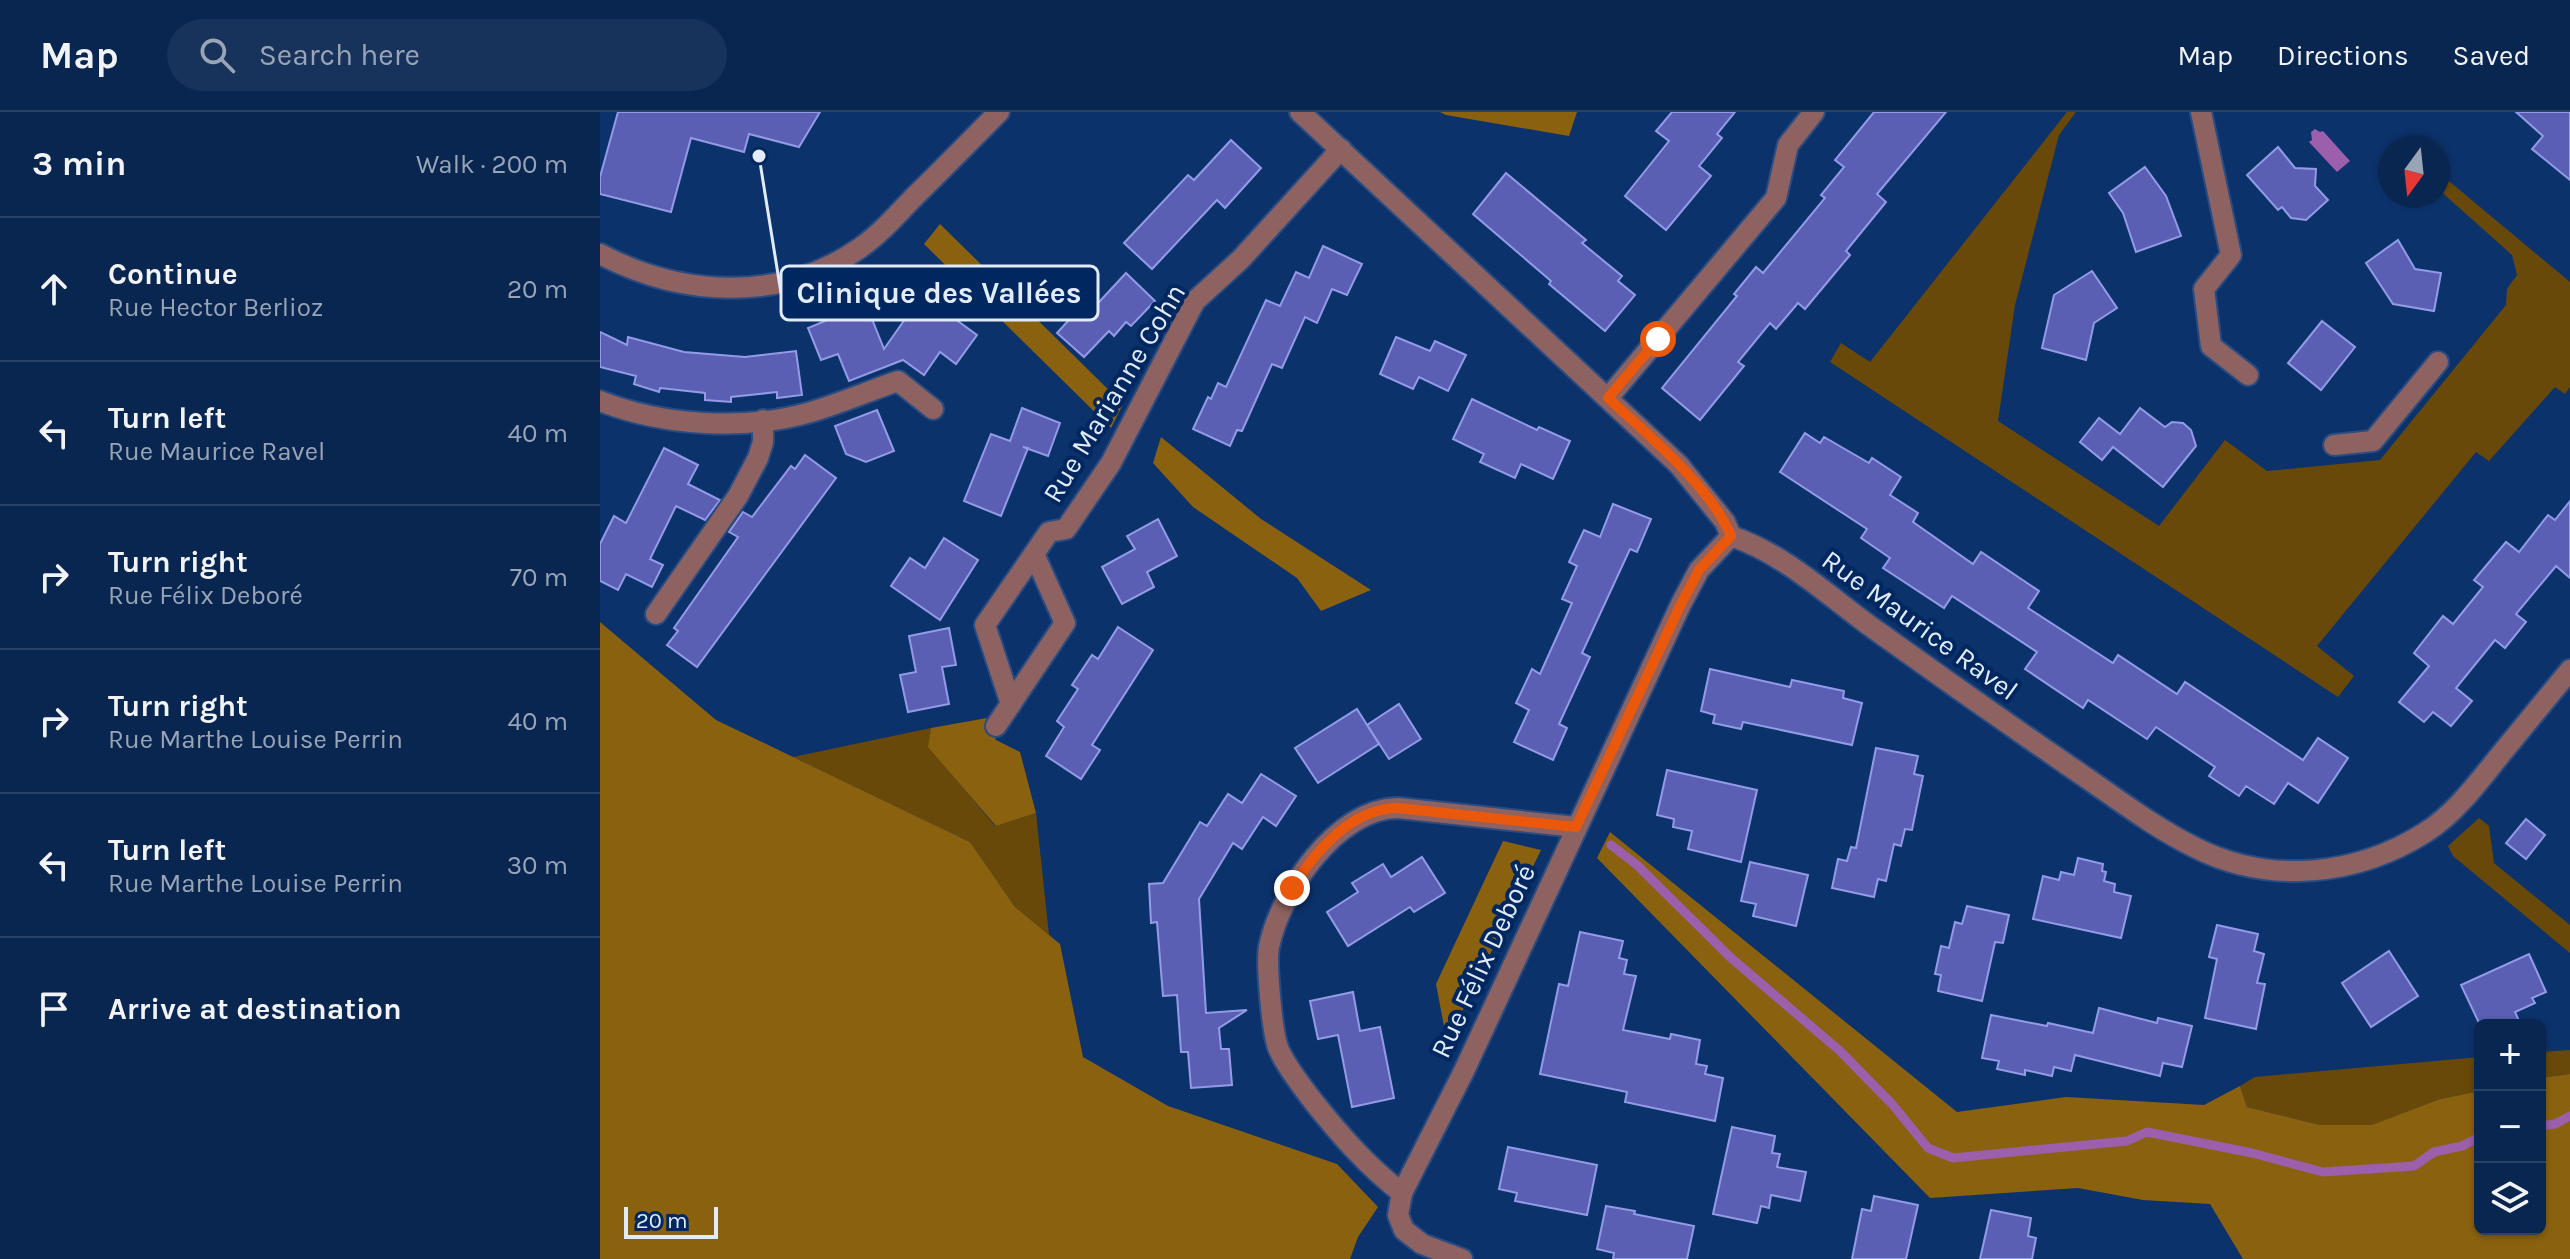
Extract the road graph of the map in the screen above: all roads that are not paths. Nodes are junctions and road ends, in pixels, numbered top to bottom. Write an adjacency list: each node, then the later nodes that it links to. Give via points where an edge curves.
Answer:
1 (999, 112): 6 (street, via 873,239 800,279 752,287 700,287 650,276)
2 (1300, 112): 5 (street)
3 (1814, 112): 9 (street, via 1788,145 1776,198)
4 (2201, 112): 8 (street, via 2231,255 2204,289 2211,346)
5 (1341, 149): 9 (street); 15 (street, Rue Marianne Cohn, via 1241,259 1195,301 1111,463 1066,529 1049,532)
6 (600, 254)
7 (2438, 362): 13 (street, via 2373,441)
8 (2248, 375)
9 (1608, 398): 14 (street, via 1679,465)
10 (600, 401): 12 (street, via 673,420)
11 (933, 409): 12 (street, via 898,381 808,413)
12 (763, 420): 16 (street, via 758,458 738,496)
13 (2334, 445)
14 (1731, 536): 17 (street, Rue Maurice Ravel, via 1756,544 1792,567 2139,815 2221,859 2268,870 2314,871 2354,864 2426,832 2482,778); 20 (street, Rue Félix Deboré, via 1699,570)
15 (1035, 556): 18 (street, Rue Marianne Cohn, via 985,625); 18 (street, via 1065,623)
16 (656, 614)
17 (2570, 670)
18 (1011, 704): 19 (street)
19 (996, 726)
20 (1576, 827): 21 (street, Rue Félix Deboré); 21 (street, via 1377,809 1325,845 1288,897 1268,949 1279,1049 1345,1140)
21 (1402, 1193): 22 (street, via 1398,1215 1404,1230 1422,1244)
22 (1462, 1259)

